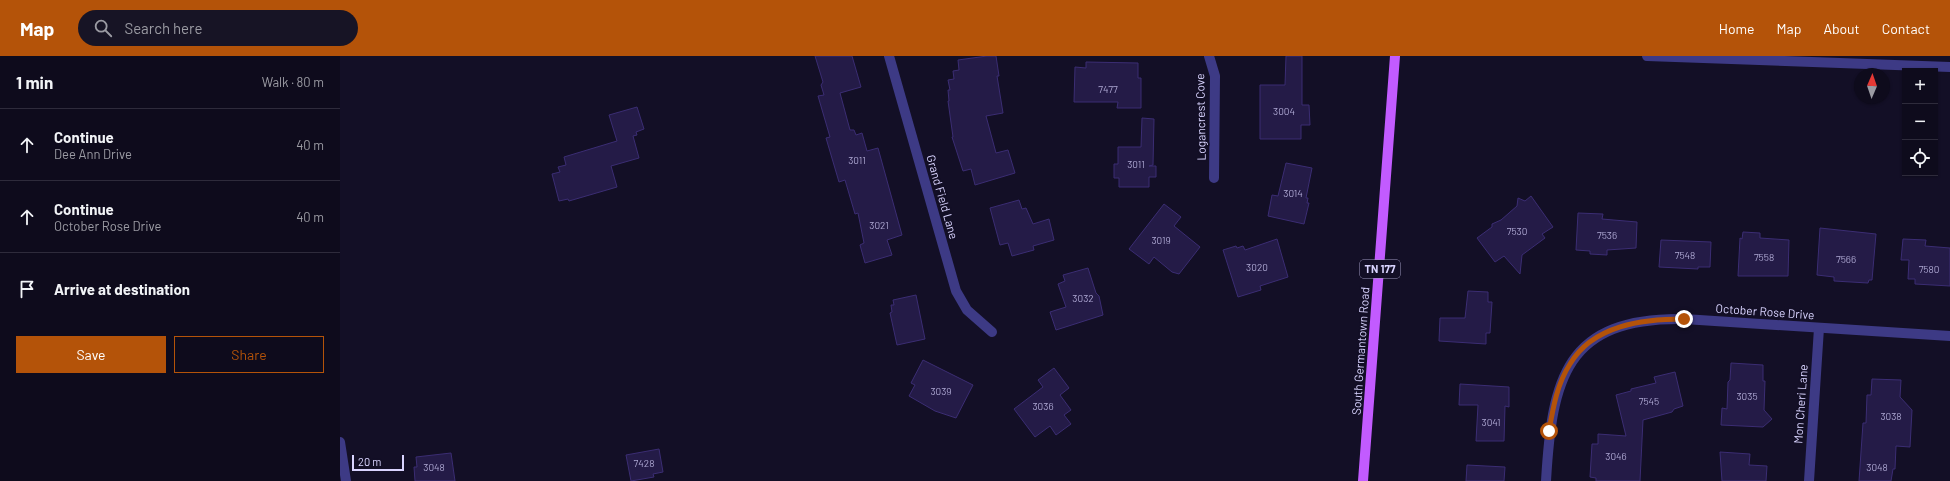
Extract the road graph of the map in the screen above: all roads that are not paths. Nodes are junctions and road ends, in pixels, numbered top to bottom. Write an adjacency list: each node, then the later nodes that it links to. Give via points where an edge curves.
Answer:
1 (889, 56): 9 (street, Grand Field Lane, via 956,291 967,310)
2 (1209, 56): 7 (street, Logancrest Cove, via 1215,76)
3 (1395, 56): 14 (main road, South Germantown Road / TN 177)
4 (1647, 56): 5 (street)
5 (1693, 57): 6 (street)
6 (1950, 67)
7 (1214, 178)
8 (1819, 328): 10 (street, October Rose Drive); 15 (street, October Rose Drive, via 1657,319 1631,323 1608,332 1584,346 1570,364 1554,403 1549,431); 16 (street, Mon Cheri Lane)
9 (992, 332)
10 (1950, 336)
11 (340, 442): 12 (street)
12 (342, 470): 13 (street)
13 (346, 481)
14 (1364, 481)
15 (1546, 481)
16 (1809, 481)

